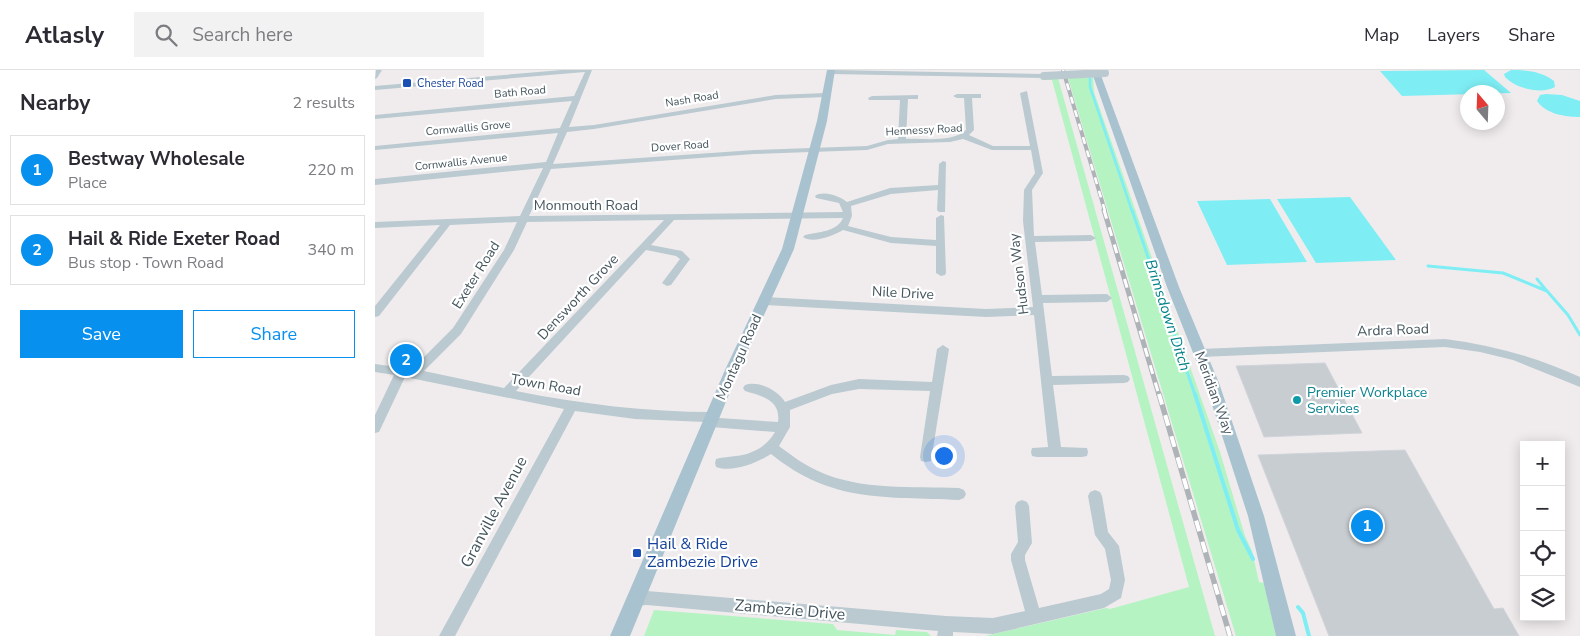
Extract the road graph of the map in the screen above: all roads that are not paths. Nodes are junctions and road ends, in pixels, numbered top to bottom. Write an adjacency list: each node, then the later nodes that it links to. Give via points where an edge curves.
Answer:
1 (455, 70): 6 (street)
2 (587, 70): 5 (street); 16 (street, Exeter Road)
3 (830, 71): 4 (street, bridge, via 1040,76); 9 (main road, Montagu Road)
4 (1103, 71): 52 (main road, Meridian Way, via 1176,295)
5 (548, 72): 6 (street)
6 (451, 82): 8 (street)
7 (375, 88): 8 (street)
8 (385, 88): 18 (street)
9 (826, 95): 20 (street, Nash Road, via 776,97); 25 (main road, Montagu Road)
10 (957, 96): 11 (street)
11 (968, 96): 12 (street); 21 (street, via 970,130)
12 (979, 96)
13 (1027, 96): 24 (street, Hudson Way)
14 (904, 97): 15 (street); 17 (street); 22 (street)
15 (915, 97)
16 (577, 98): 19 (street, Bath Road); 20 (street, Exeter Road)
17 (873, 98)
18 (375, 99)
19 (375, 117)
20 (563, 130): 23 (street, Cornwallis Grove); 27 (street, Exeter Road)
21 (964, 136): 22 (street, Hennessy Road, via 950,140); 24 (street, Hennessy Road, via 992,148)
22 (902, 141): 25 (street, Hennessy Road, via 869,147)
23 (375, 148)
24 (1034, 148): 41 (street, Hudson Way, via 1039,175 1028,190)
25 (814, 149): 27 (street, Dover Road); 33 (main road, Montagu Road)
26 (943, 164): 29 (street)
27 (549, 166): 28 (street, Cornwallis Avenue); 34 (street, Exeter Road)
28 (375, 182)
29 (942, 187): 31 (street, via 890,191); 42 (street)
30 (819, 196): 31 (street)
31 (846, 204): 32 (street)
32 (848, 215): 33 (street, Monmouth Road); 38 (street)
33 (797, 216): 35 (street, Monmouth Road); 48 (main road, Montagu Road, via 788,249)
34 (522, 219): 35 (street, Monmouth Road); 36 (street, Monmouth Road); 55 (street, Exeter Road, via 509,250 457,331)
35 (670, 219): 43 (street, Densworth Grove)
36 (448, 221): 37 (street, Monmouth Road); 50 (street)
37 (375, 225)
38 (843, 226): 39 (street, via 824,235); 42 (street, via 871,238 892,242)
39 (808, 237)
40 (1091, 238): 41 (street)
41 (1030, 239): 47 (street, Hudson Way)
42 (941, 243): 44 (street)
43 (645, 247): 45 (street, via 679,253 685,259); 61 (street, Densworth Grove)
44 (941, 273)
45 (667, 282)
46 (1107, 298): 47 (street)
47 (1037, 299): 49 (street, Hudson Way)
48 (765, 301): 49 (street, Nile Drive, via 986,313); 64 (main road, Montagu Road)
49 (1039, 311): 57 (street, Hudson Way)
50 (375, 313)
51 (943, 349): 59 (street)
52 (1201, 353): 58 (street, Ardra Road, via 1445,343 1521,357); 81 (main road, Meridian Way, via 1255,516)
53 (375, 368): 54 (street, Town Road)
54 (403, 371): 55 (street, Town Road); 66 (street)
55 (416, 372): 61 (street, Town Road)
56 (1124, 378): 57 (street)
57 (1047, 381): 69 (street, Hudson Way)
58 (1580, 382)
59 (937, 387): 63 (street, via 859,384); 71 (street)
60 (749, 388): 63 (street, via 767,391)
61 (506, 394): 62 (street, Town Road)
62 (572, 406): 64 (street, Town Road); 79 (street, Granville Avenue)
63 (784, 407): 65 (street)
64 (712, 420): 65 (street, Town Road); 76 (main road, Montagu Road)
65 (783, 427): 67 (street)
66 (375, 428)
67 (771, 447): 72 (street, via 747,460); 73 (street, via 812,475 838,485)
68 (1037, 452): 69 (street)
69 (1055, 452): 70 (street)
70 (1082, 452)
71 (926, 457)
72 (721, 463)
73 (959, 494)
74 (1095, 496): 77 (street, Zambezie Drive, via 1102,535 1112,546 1118,580 1116,593 1104,601)
75 (1023, 506): 77 (street, via 1025,543 1018,560)
76 (635, 599): 78 (street, Zambezie Drive); 80 (main road, Montagu Road)
77 (1034, 616): 78 (street, Zambezie Drive, via 993,626)
78 (946, 630)
79 (447, 636)
80 (620, 636)
81 (1286, 636)

